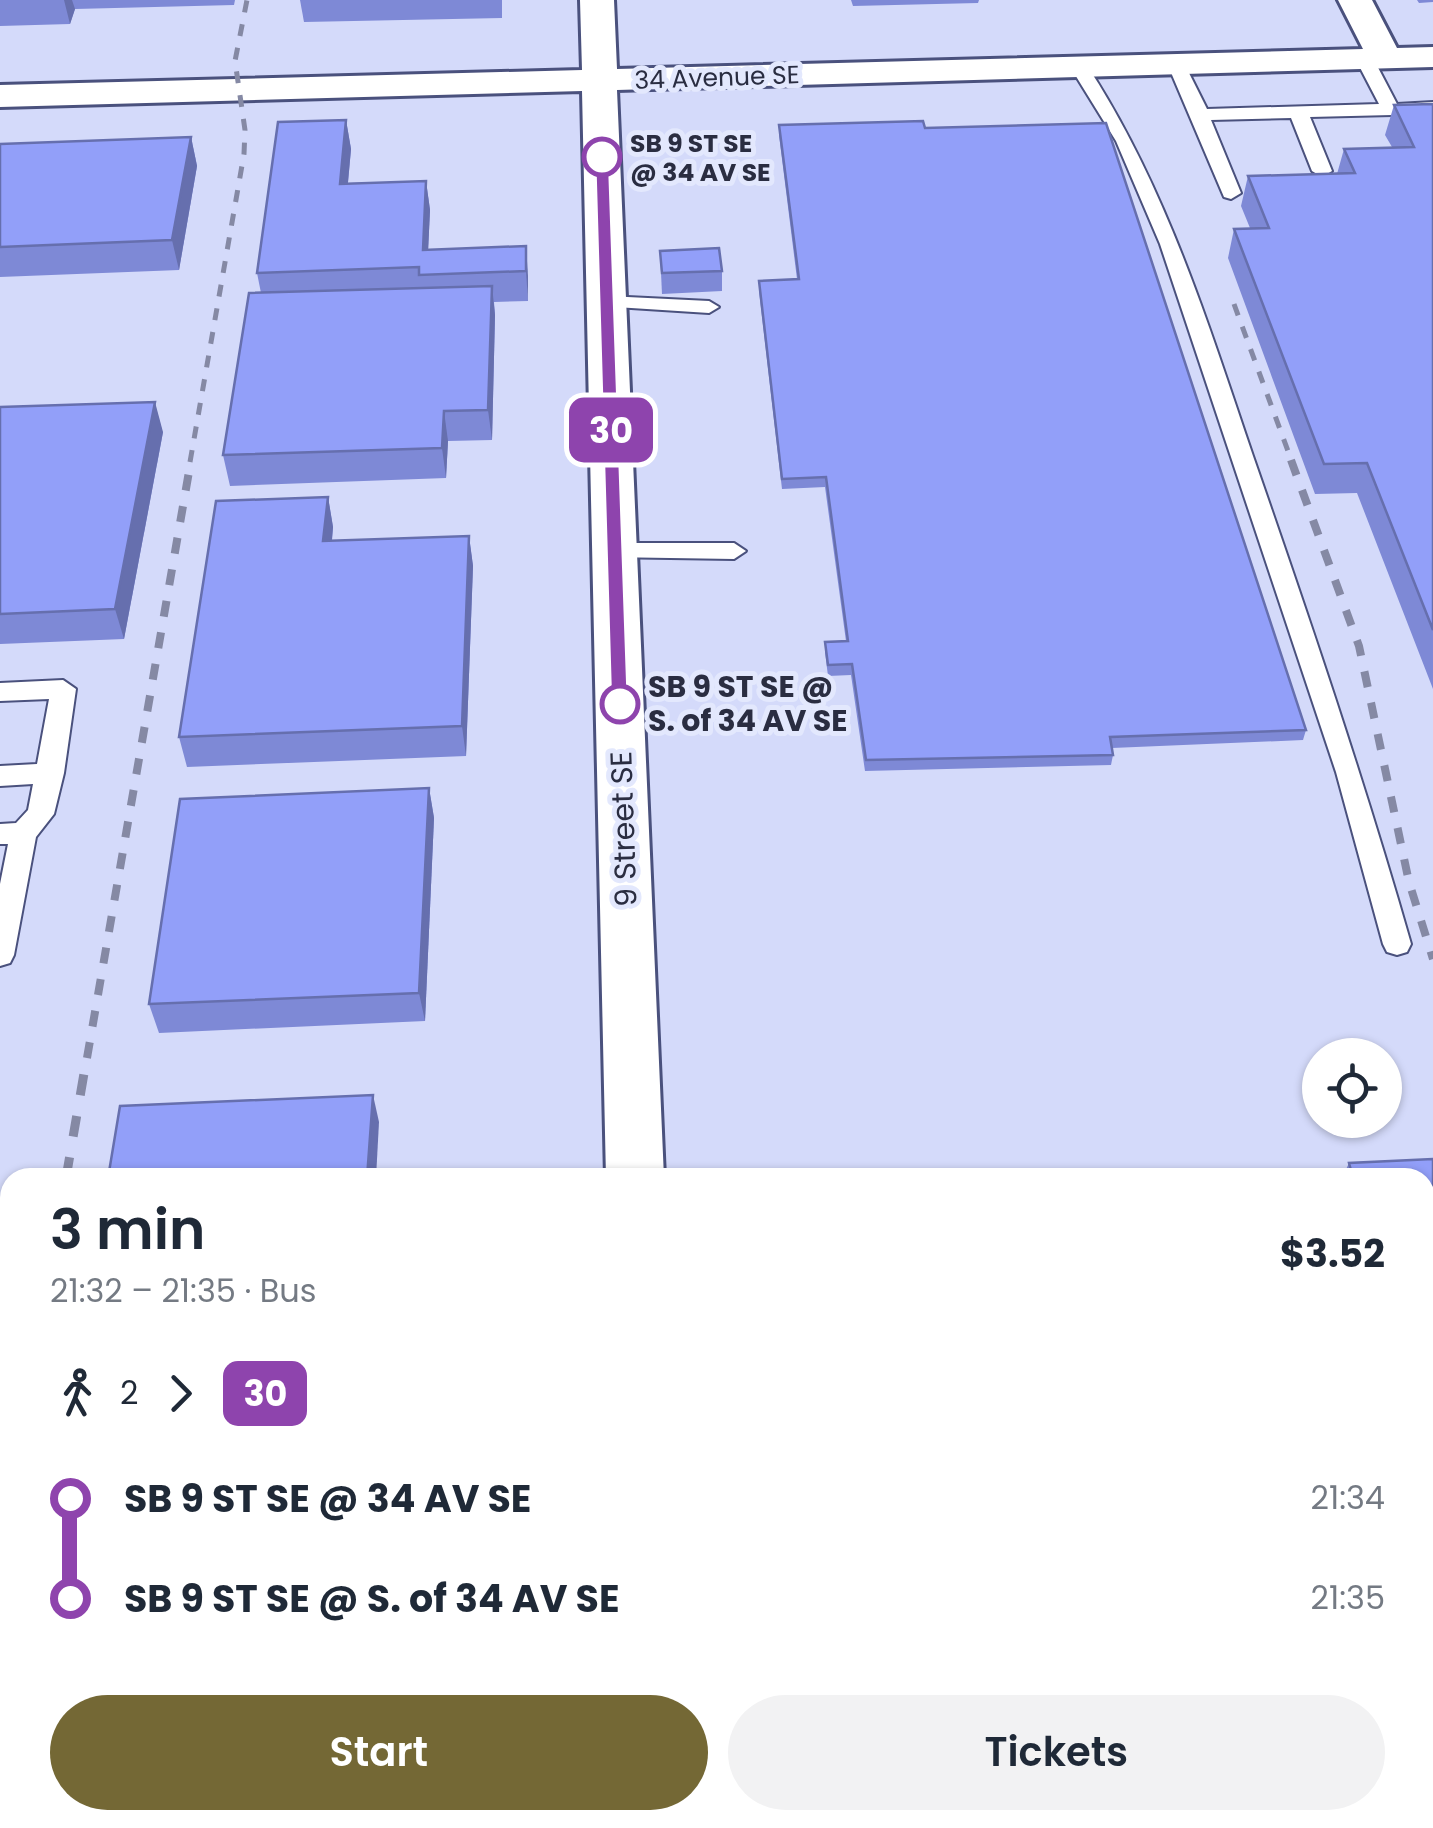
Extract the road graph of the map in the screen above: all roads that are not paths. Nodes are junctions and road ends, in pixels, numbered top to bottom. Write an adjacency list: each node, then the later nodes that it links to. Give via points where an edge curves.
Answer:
1 (597, 0): 7 (street, 9 Street SE)
2 (1355, 0): 4 (street)
3 (1433, 57): 4 (street, 34 Avenue SE)
4 (1374, 58): 5 (street, 34 Avenue SE); 10 (lane)
5 (1176, 63): 6 (street, 34 Avenue SE); 12 (lane)
6 (1078, 66): 7 (street, 34 Avenue SE); 24 (lane, via 1125,141 1170,244 1349,772)
7 (599, 80): 8 (street, 34 Avenue SE); 15 (street, 9 Street SE)
8 (0, 96)
9 (1433, 108): 10 (lane)
10 (1391, 110): 11 (lane)
11 (1298, 112): 12 (lane); 13 (lane)
12 (1200, 115): 14 (lane)
13 (1322, 171)
14 (1231, 193)
15 (607, 302): 16 (lane); 17 (street, 9 Street SE)
16 (709, 306)
17 (614, 552): 18 (lane); 26 (street, 9 Street SE)
18 (734, 552)
19 (0, 692): 20 (lane, via 63,690)
20 (50, 773): 21 (lane); 22 (lane, via 42,814)
21 (0, 776)
22 (12, 833): 23 (lane)
23 (4, 919): 25 (lane)
24 (1398, 944)
25 (0, 955)
26 (635, 1168)

